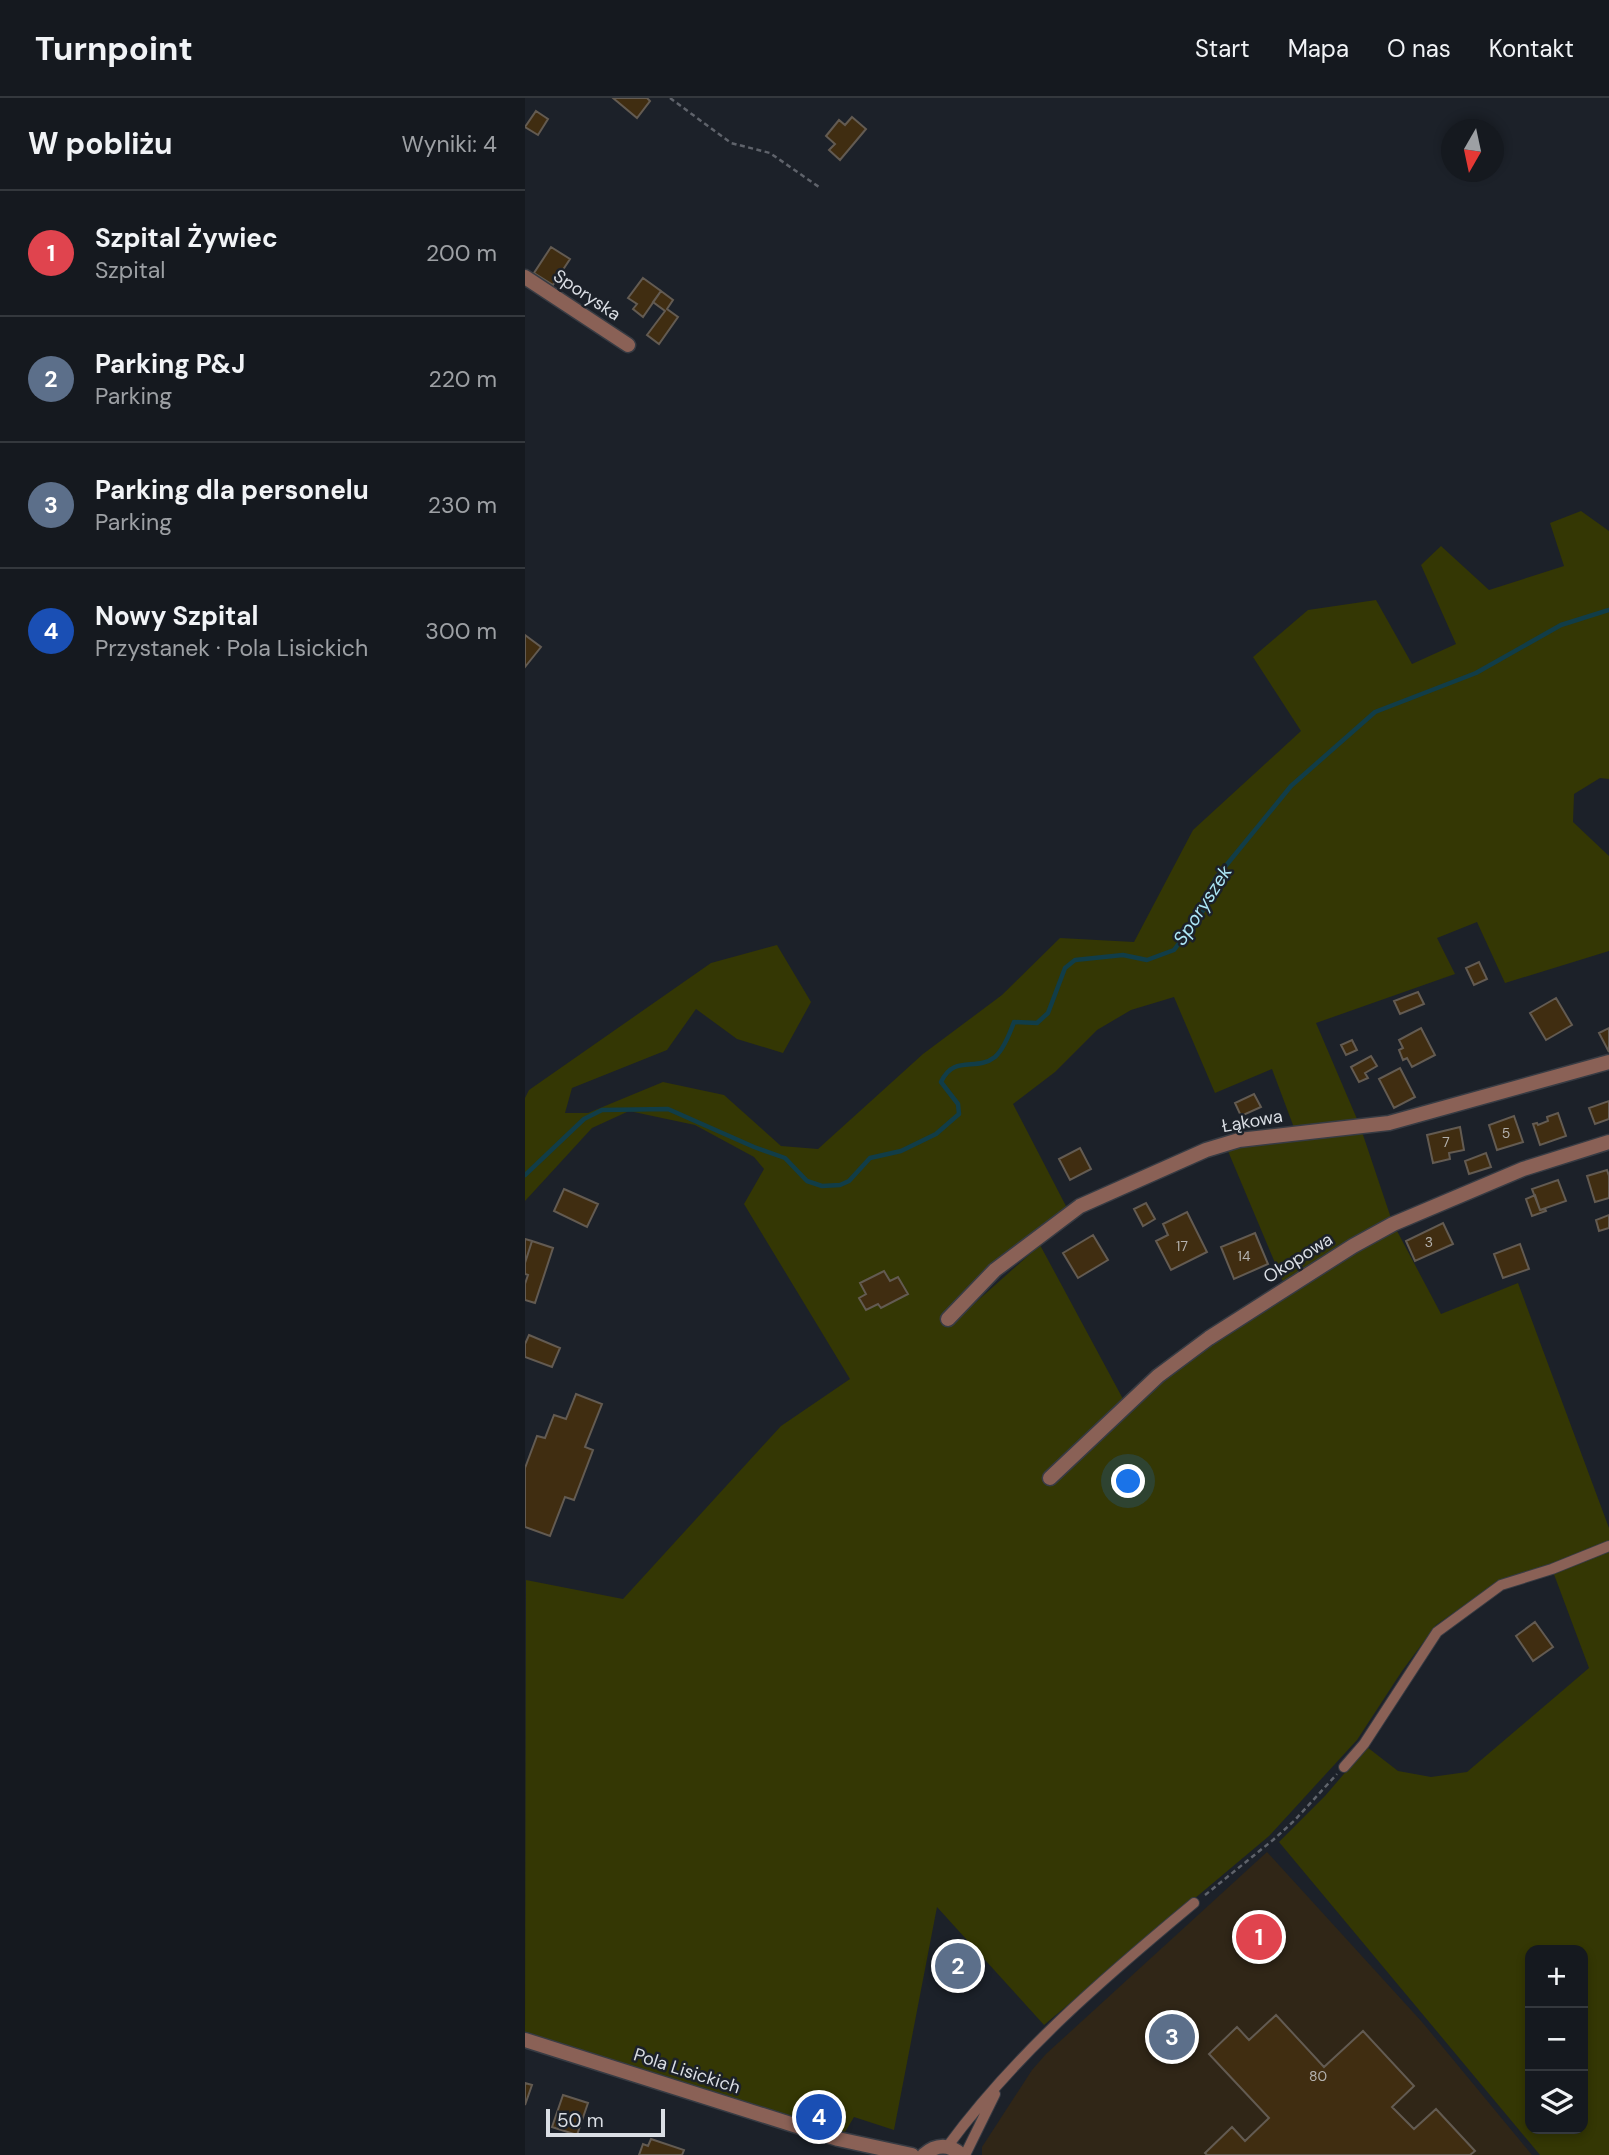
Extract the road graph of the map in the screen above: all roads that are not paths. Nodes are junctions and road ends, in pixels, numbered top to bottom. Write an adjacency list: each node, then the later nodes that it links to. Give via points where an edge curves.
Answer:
1 (525, 277): 2 (street, Sporyska)
2 (628, 345)
3 (1609, 1062): 5 (street, Łąkowa, via 1389,1123 1239,1140 1206,1150 1080,1206 995,1270)
4 (1609, 1142): 6 (street, Okopowa, via 1523,1169 1393,1224 1353,1246 1209,1338 1158,1377)
5 (948, 1319)
6 (1050, 1478)
7 (1609, 1545): 8 (lane, via 1501,1585 1437,1632 1364,1744)
8 (1343, 1767)
9 (1194, 1903): 11 (lane, via 1071,2010)
10 (525, 2040): 12 (street, Pola Lisickich)
11 (1001, 2081): 13 (lane); 17 (lane)
12 (838, 2139): 14 (street, Pola Lisickich); 15 (street, Pola Lisickich)
13 (947, 2147): 16 (street, via 935,2147); 17 (street)
14 (873, 2155)
15 (912, 2155)
16 (924, 2155)
17 (963, 2155)

